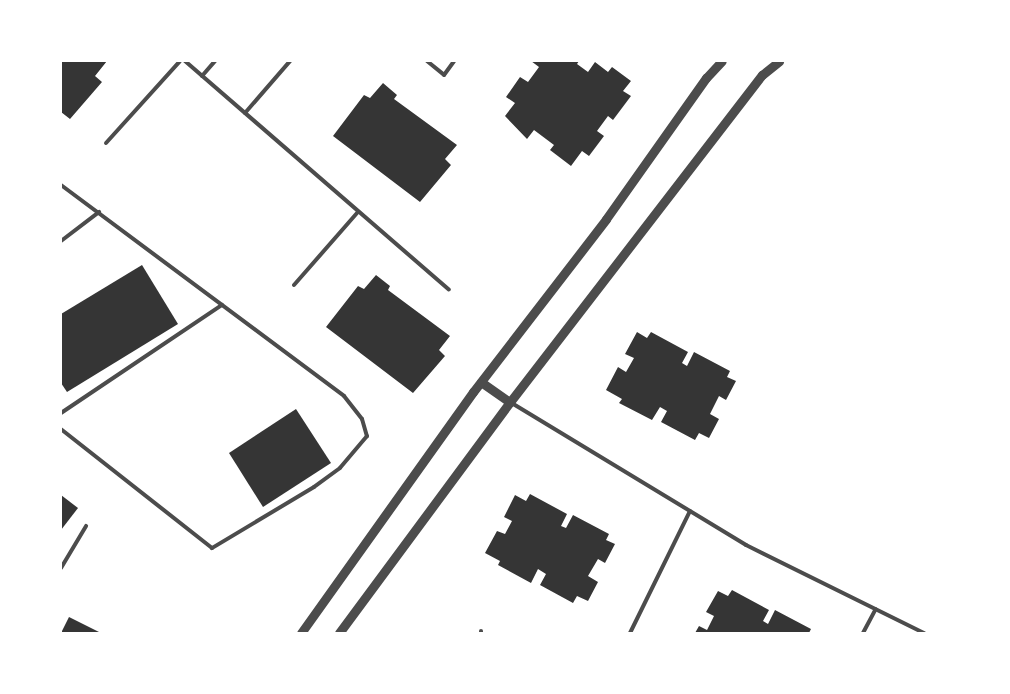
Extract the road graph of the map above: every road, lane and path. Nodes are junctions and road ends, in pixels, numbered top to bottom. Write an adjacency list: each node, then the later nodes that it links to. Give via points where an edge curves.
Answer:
1 (180, 61): 11 (lane)
2 (185, 61): 9 (lane)
3 (215, 61): 9 (lane)
4 (290, 61): 10 (lane)
5 (427, 61): 6 (lane, via 444,75)
6 (454, 61)
7 (722, 61): 19 (street, via 706,78 606,219)
8 (779, 61): 20 (street, via 762,75)
9 (202, 76): 10 (lane)
10 (244, 113): 14 (lane)
11 (106, 143)
12 (61, 185): 13 (lane)
13 (99, 212): 15 (lane); 18 (lane)
14 (358, 212): 16 (lane); 17 (lane)
15 (61, 241)
16 (294, 285)
17 (449, 290)
18 (222, 305): 21 (lane); 22 (lane, via 344,396 362,419 367,436 340,468 212,548)
19 (481, 382): 20 (street); 27 (street)
20 (510, 402): 23 (lane); 28 (street)
21 (61, 413)
22 (61, 429)
23 (690, 511): 26 (lane, via 746,545); 29 (lane)
24 (86, 526): 25 (lane)
25 (61, 568)
26 (876, 609): 30 (lane); 31 (lane)
27 (301, 633)
28 (339, 633)
29 (630, 633)
30 (863, 633)
31 (924, 633)

